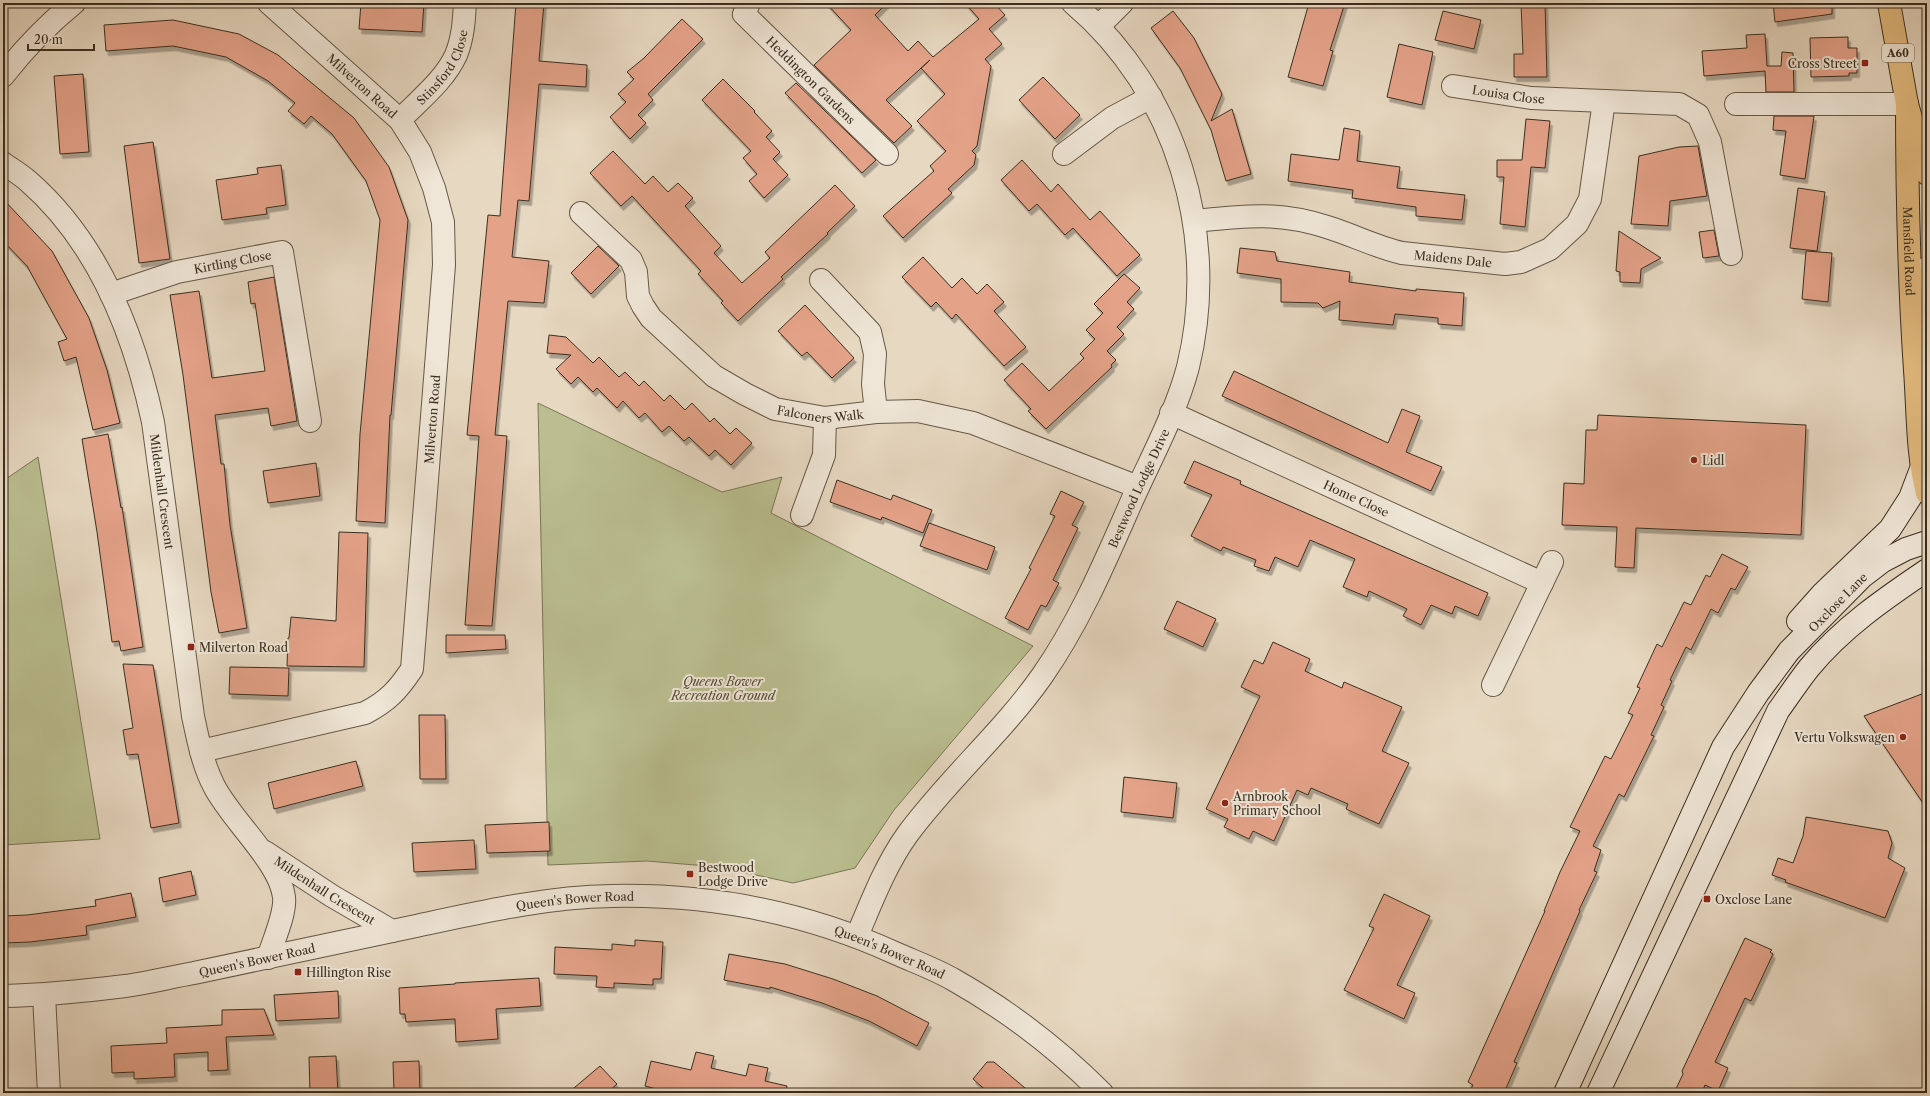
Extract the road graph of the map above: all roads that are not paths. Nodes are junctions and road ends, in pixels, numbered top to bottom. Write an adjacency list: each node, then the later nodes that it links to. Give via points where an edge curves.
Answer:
1 (74, 3): 9 (street, via 36,36)
2 (269, 3): 15 (street, Milverton Road)
3 (465, 3): 15 (street, Stinsford Close, via 463,30 456,54 443,77)
4 (749, 3): 16 (street, Heddington Gardens, via 744,14)
5 (1073, 3): 8 (street, Bestwood Lodge Drive)
6 (1122, 3): 8 (street)
7 (1889, 3): 14 (highway, Mansfield Road / A60)
8 (1099, 26): 11 (street, Bestwood Lodge Drive, via 1126,59)
9 (3, 76)
10 (1453, 86): 12 (street, Louisa Close, via 1531,98)
11 (1150, 97): 17 (street, via 1112,118); 21 (street, Bestwood Lodge Drive, via 1181,165)
12 (1604, 101): 21 (street, Maidens Dale, via 1590,199 1577,224 1550,249 1521,262 1505,264 1402,253 1327,227 1276,216 1245,215); 22 (street, via 1679,104 1698,115 1710,142)
13 (1736, 104): 14 (street)
14 (1907, 104): 19 (highway, Mansfield Road / A60); 26 (highway, Mansfield Road / A60, via 1907,218)
15 (400, 120): 43 (street, Milverton Road, via 420,152 434,188 443,222 444,244 412,669 400,688 382,704 365,713)
16 (887, 154)
17 (1064, 154)
18 (3, 163): 25 (street, Mildenhall Crescent, via 27,180 55,208 95,264)
19 (1927, 174)
20 (581, 212): 29 (street, Falconers Walk, via 632,260 638,296 651,318 714,376 775,409)
21 (1194, 221): 28 (street, Bestwood Lodge Drive, via 1199,266 1196,315 1187,368)
22 (1731, 254)
23 (1927, 268): 26 (street, via 1924,271)
24 (821, 280): 27 (street, via 870,332 875,354 873,384)
25 (110, 294): 30 (street, Kirtling Close, via 177,272 282,252); 43 (street, Mildenhall Crescent, via 136,355 153,422 193,716)
26 (1912, 326): 31 (highway, Mansfield Road / A60)
27 (876, 412): 29 (street, Falconers Walk); 32 (street, Falconers Walk, via 918,411 973,423)
28 (1171, 413): 32 (street, Bestwood Lodge Drive); 38 (street, Home Close)
29 (825, 418): 34 (street, via 824,455)
30 (310, 421)
31 (1921, 469): 33 (highway, Mansfield Road / A60); 42 (street, via 1910,498 1890,529 1822,594 1789,631 1750,684)
32 (1138, 487): 46 (street, Bestwood Lodge Drive, via 1087,601 1063,645 1014,710 906,836 887,867)
33 (1927, 493)
34 (802, 515)
35 (1927, 542): 42 (street, Oxclose Lane, via 1883,561 1862,577 1818,620 1789,651)
36 (1552, 562): 38 (street)
37 (1927, 570): 39 (street)
38 (1542, 583): 41 (street)
39 (1906, 584): 40 (street); 53 (street, via 1867,611 1844,632 1809,669 1778,711)
40 (1927, 592)
41 (1492, 685)
42 (1723, 747): 52 (street, Oxclose Lane)
43 (201, 751): 44 (street, Mildenhall Crescent, via 214,786 234,818)
44 (259, 848): 45 (street, Mildenhall Crescent, via 332,896); 47 (street, Mildenhall Crescent, via 279,880 284,896 284,907)
45 (392, 930): 46 (street, Queen's Bower Road, via 516,905 570,898 641,896 700,898 758,908 802,918); 47 (street, Queen's Bower Road)
46 (857, 936): 51 (street, Queen's Bower Road, via 951,978 985,999 1037,1036)
47 (268, 958): 48 (street, Queen's Bower Road, via 126,986)
48 (44, 995): 49 (street, Queen's Bower Road); 50 (street)
49 (3, 996)
50 (49, 1093)
51 (1102, 1093)
52 (1565, 1093)
53 (1598, 1093)

